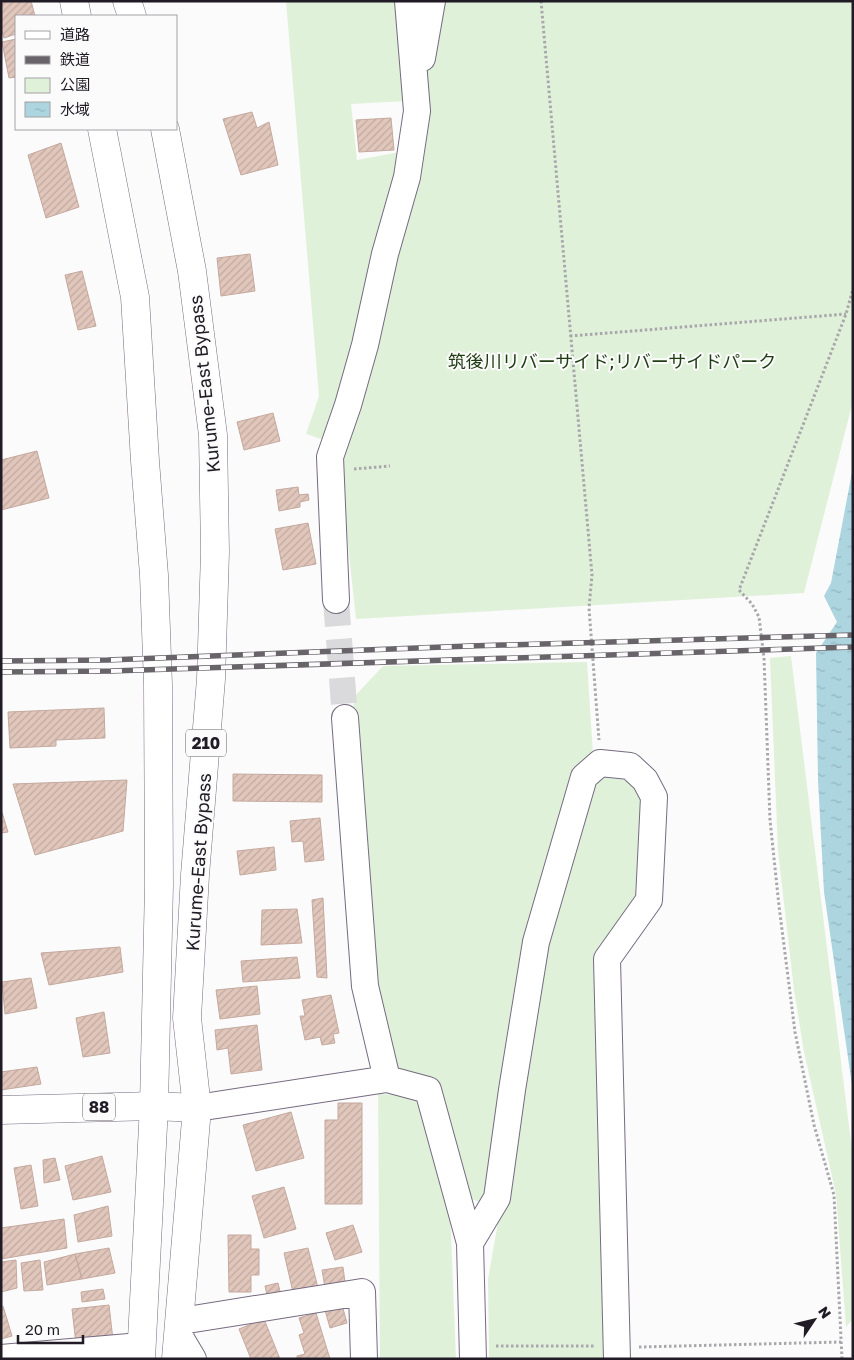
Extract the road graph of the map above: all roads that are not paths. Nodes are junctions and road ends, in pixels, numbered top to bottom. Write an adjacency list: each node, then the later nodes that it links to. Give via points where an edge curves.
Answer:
1 (74, 1): 5 (main road)
2 (127, 1): 6 (main road)
3 (408, 1): 7 (street)
4 (432, 1): 7 (street)
5 (77, 15)
6 (132, 15)
7 (416, 93): 10 (street, via 417,111 407,177 385,254 365,345 330,456)
8 (102, 130): 13 (main road, Kurume-East Bypass, via 135,297 154,575 159,865)
9 (165, 130): 14 (main road, Kurume-East Bypass / 210, via 192,271 213,435 212,679 195,875 187,1018)
10 (336, 600)
11 (345, 718): 12 (street, via 365,986)
12 (387, 1080): 14 (street); 16 (street, via 428,1090)
13 (154, 1106): 14 (main road, 88); 15 (main road, 88); 20 (main road, Kurume-East Bypass)
14 (197, 1108): 17 (main road, Kurume-East Bypass / 210)
15 (1, 1110)
16 (470, 1243): 19 (street, via 497,1198 536,942 584,777 600,763 630,766 654,797 649,900 607,959); 21 (street)
17 (182, 1286): 18 (street); 23 (main road, Kurume-East Bypass / 210)
18 (181, 1321): 24 (street, via 180,1336); 25 (street, via 362,1292)
19 (618, 1351)
20 (141, 1352): 22 (street)
21 (473, 1352)
22 (1, 1358)
23 (176, 1359)
24 (193, 1359)
25 (364, 1359)

